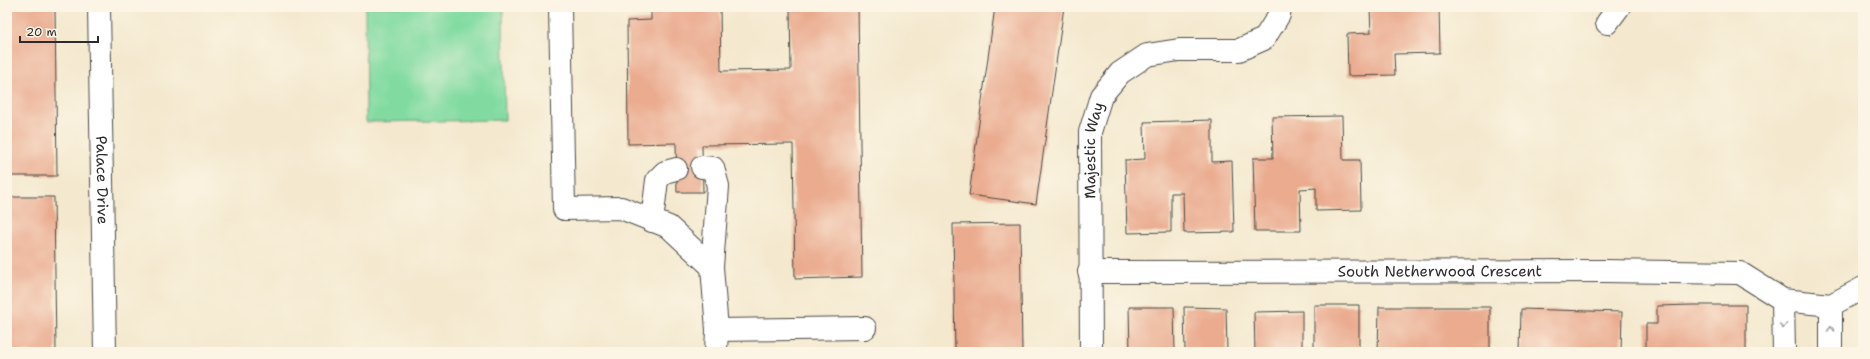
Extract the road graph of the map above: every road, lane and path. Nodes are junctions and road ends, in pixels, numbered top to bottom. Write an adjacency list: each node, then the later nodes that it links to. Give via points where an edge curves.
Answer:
1 (99, 7): 14 (street, Palace Drive)
2 (560, 7): 6 (street, via 564,209 621,208)
3 (1280, 7): 8 (street, Majestic Way, via 1279,15 1264,39 1239,50 1178,50 1147,55 1120,73 1101,96 1090,132)
4 (702, 167): 7 (street, via 713,168 718,186)
5 (676, 169): 6 (street, via 666,172 657,180)
6 (652, 221): 7 (street, via 669,227)
7 (712, 267): 13 (street)
8 (1089, 272): 10 (street, South Netherwood Crescent, via 1603,271 1740,274); 16 (street, Majestic Way)
9 (1863, 288): 11 (street)
10 (1782, 300): 11 (street); 17 (street, one-way to 17)
11 (1831, 305): 18 (street, one-way to 11)
12 (866, 328): 13 (street)
13 (717, 330): 15 (street)
14 (105, 352)
15 (716, 352)
16 (1091, 352)
17 (1784, 352)
18 (1831, 352)

